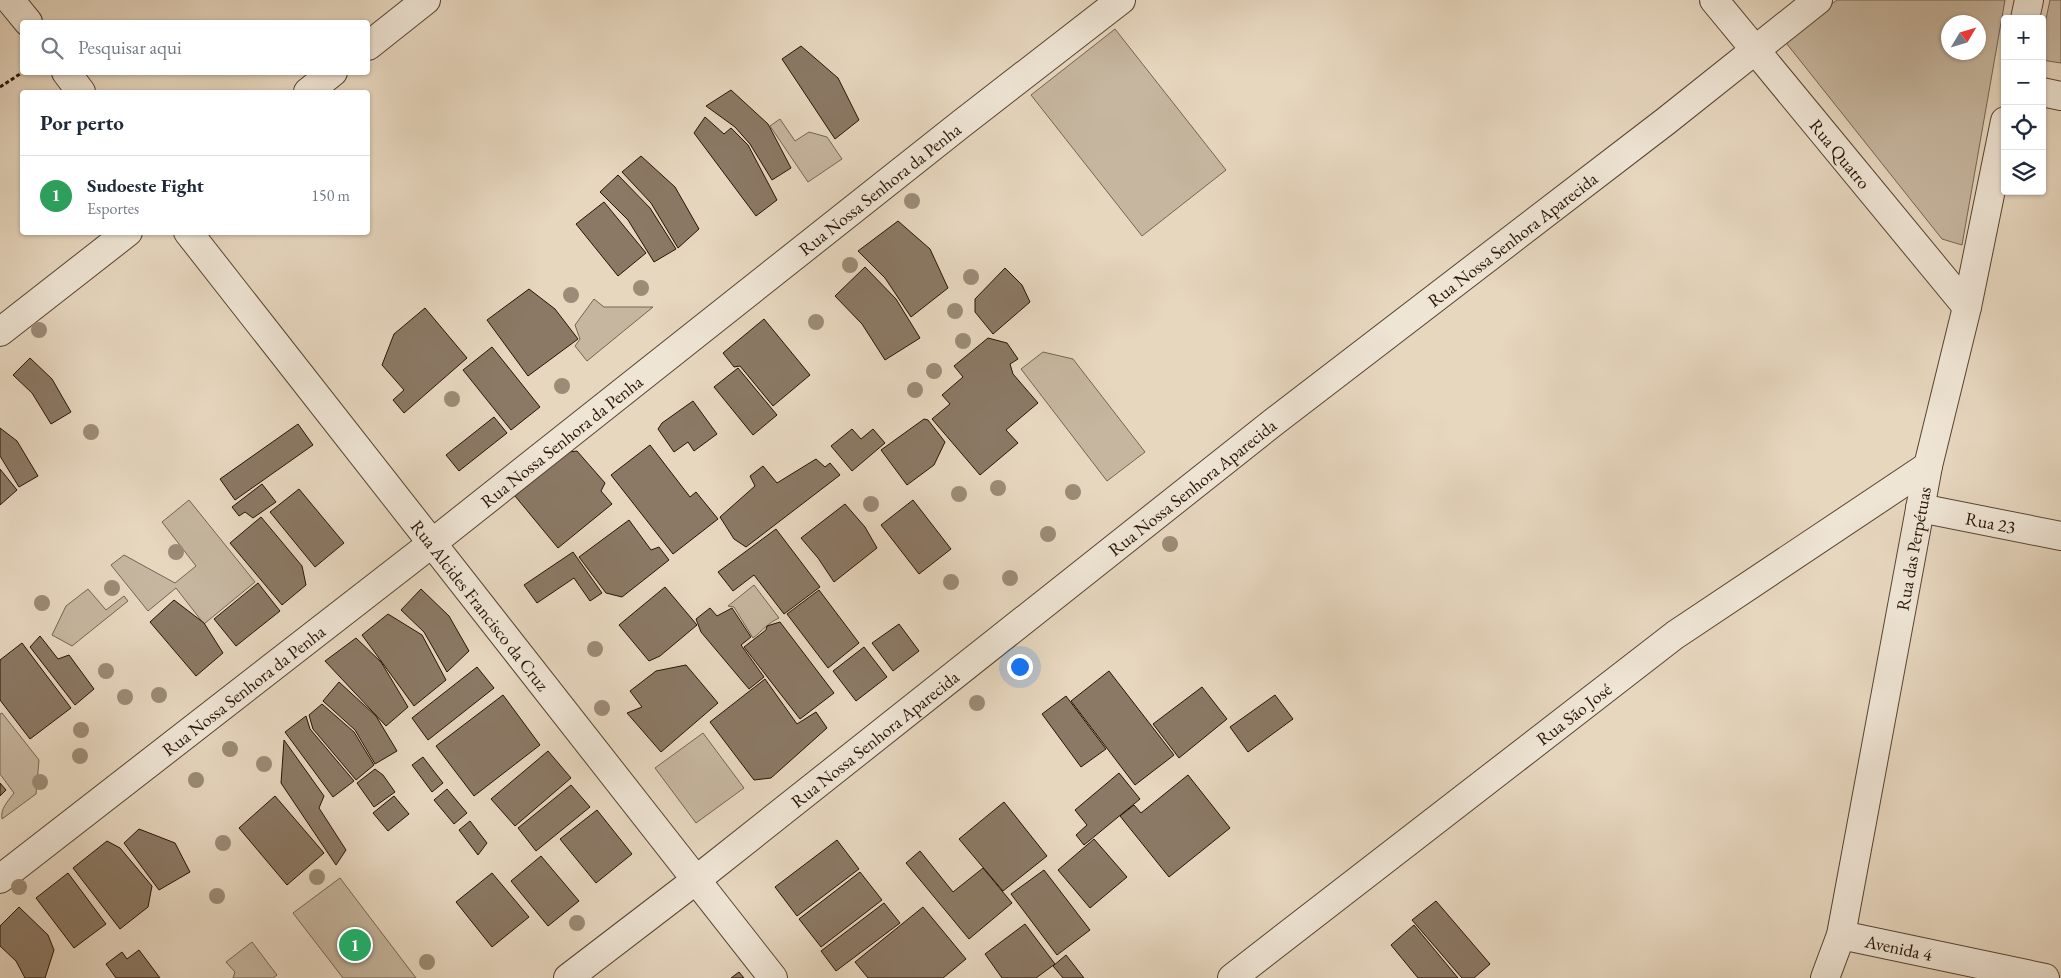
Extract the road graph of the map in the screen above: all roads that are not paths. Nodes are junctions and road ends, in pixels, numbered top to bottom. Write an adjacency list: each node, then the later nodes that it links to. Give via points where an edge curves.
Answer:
1 (10, 0): 8 (street)
2 (426, 0): 9 (street)
3 (1121, 0): 25 (street, Rua Nossa Senhora da Penha)
4 (1714, 0): 10 (street, Rua Quatro)
5 (1818, 0): 10 (street, Rua Nossa Senhora Aparecida)
6 (2029, 0): 7 (street)
7 (2026, 15)
8 (26, 20)
9 (370, 44)
10 (1754, 50): 20 (street, Rua Quatro); 27 (street, Rua Nossa Senhora Aparecida, via 1275,421)
11 (68, 75): 13 (street)
12 (329, 75): 14 (street)
13 (80, 90)
14 (310, 90)
15 (2046, 93): 16 (street)
16 (2061, 96)
17 (2001, 140): 20 (street, Rua das Perpétuas)
18 (124, 235): 21 (street)
19 (190, 235): 25 (street, Rua Alcides Francisco da Cruz)
20 (1967, 307): 22 (street, Rua das Perpétuas)
21 (0, 332)
22 (1928, 466): 23 (street, Rua das Perpétuas); 31 (street, Rua São José, via 1675,635)
23 (1920, 508): 24 (street, Rua 23); 28 (street, Rua das Perpétuas)
24 (2061, 536)
25 (431, 544): 26 (street, Rua Nossa Senhora da Penha); 27 (street, Rua Alcides Francisco da Cruz)
26 (0, 879)
27 (696, 880): 29 (street, Rua Nossa Senhora Aparecida); 30 (street, Rua Alcides Francisco da Cruz)
28 (1840, 935): 32 (street, Rua das Perpétuas); 33 (street, Avenida 4)
29 (568, 978)
30 (773, 978)
31 (1232, 978)
32 (1825, 978)
33 (2045, 978)

